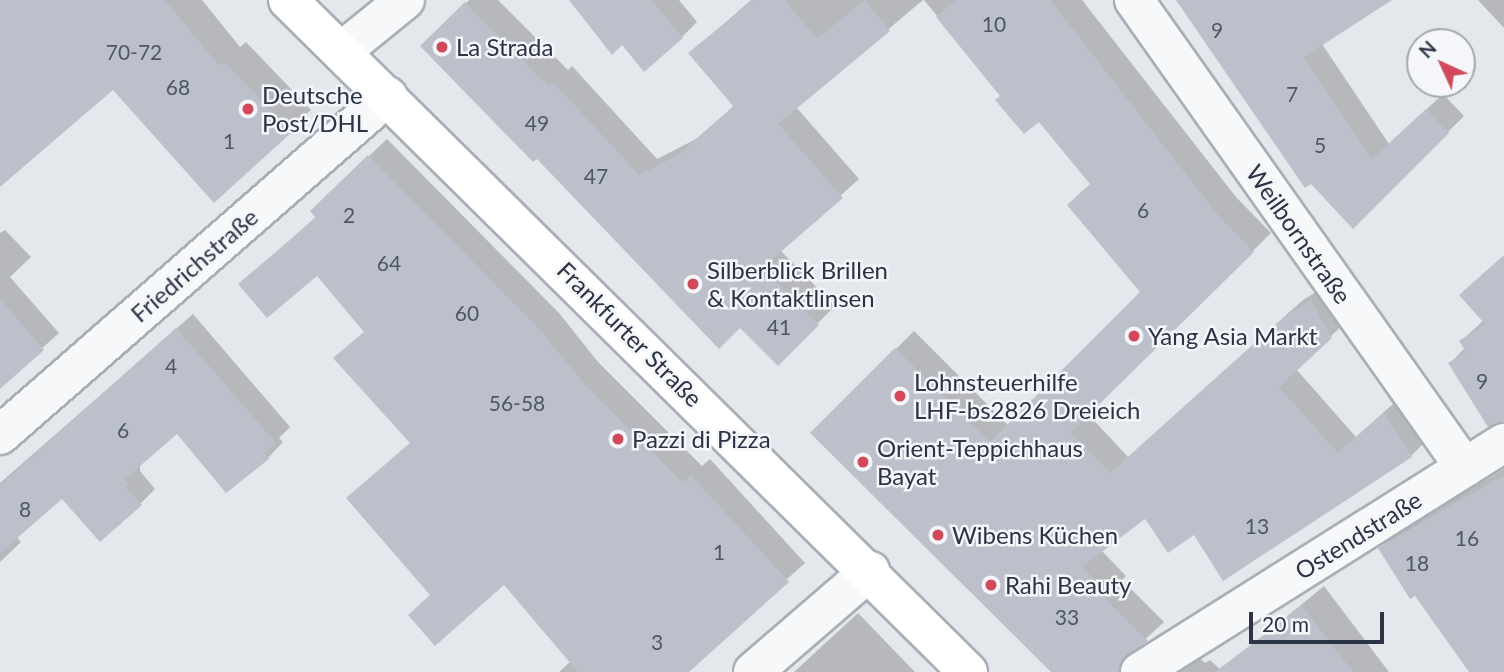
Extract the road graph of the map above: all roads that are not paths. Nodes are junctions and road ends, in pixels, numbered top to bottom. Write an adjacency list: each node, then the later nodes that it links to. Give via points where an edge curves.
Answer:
1 (288, 0): 4 (street, Frankfurter Straße)
2 (405, 0): 4 (street)
3 (1134, 0): 8 (street, Weilbornstraße)
4 (342, 51): 5 (street, Frankfurter Straße)
5 (388, 96): 6 (street, Friedrichstraße); 9 (street, Frankfurter Straße)
6 (0, 435)
7 (1504, 443): 8 (street, Ostendstraße)
8 (1465, 468): 12 (street, Ostendstraße)
9 (870, 571): 10 (street); 11 (street, Frankfurter Straße)
10 (753, 672)
11 (968, 672)
12 (1140, 672)

